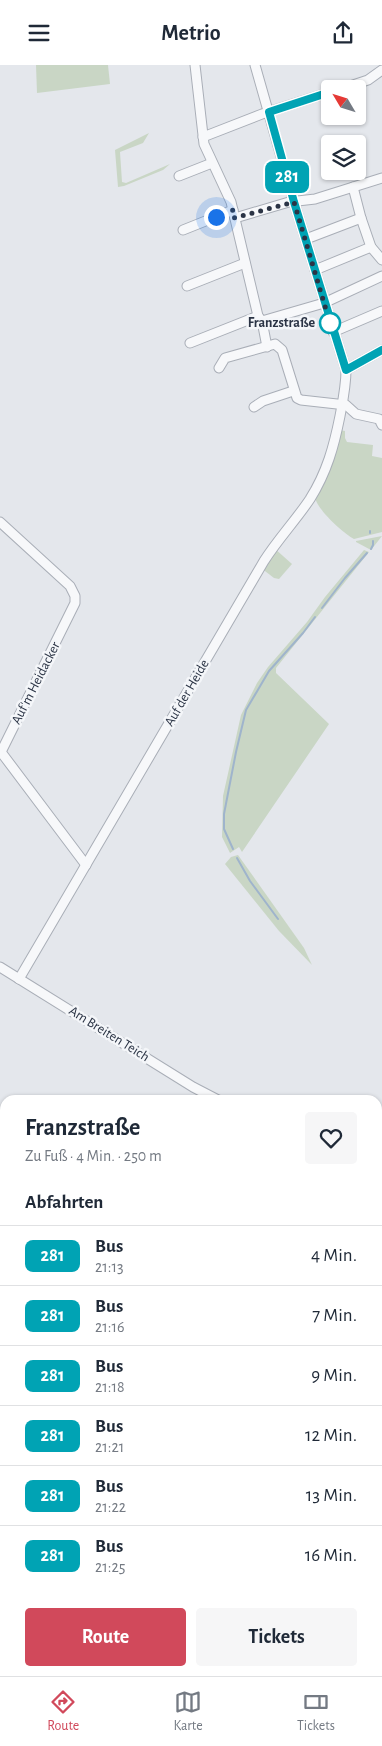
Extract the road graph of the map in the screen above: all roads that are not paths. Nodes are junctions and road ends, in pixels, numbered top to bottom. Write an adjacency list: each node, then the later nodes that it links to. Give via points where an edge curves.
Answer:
1 (195, 65): 7 (street)
2 (255, 65): 6 (street)
3 (382, 71): 4 (street)
4 (366, 81)
5 (321, 95): 6 (street)
6 (269, 112): 7 (street); 12 (street)
7 (203, 137): 8 (street)
8 (212, 163): 9 (street); 13 (street)
9 (179, 176)
10 (382, 178): 11 (street)
11 (352, 187): 12 (street); 14 (street)
12 (294, 202): 13 (street); 16 (street)
13 (234, 214): 15 (street); 19 (street)
14 (361, 217): 16 (street); 17 (street)
15 (183, 230)
16 (306, 239): 20 (street)
17 (372, 247): 18 (street); 20 (street)
18 (382, 260)
19 (245, 263): 22 (street); 25 (street)
20 (315, 270): 23 (street)
21 (382, 277): 23 (street)
22 (187, 286)
23 (324, 303): 25 (street); 26 (street)
24 (382, 311): 26 (street)
25 (260, 319): 27 (street); 28 (street)
26 (333, 331): 31 (street)
27 (190, 343)
28 (267, 347): 30 (street, via 225,358); 32 (street, via 275,344 282,350)
29 (382, 350): 31 (street)
30 (219, 368)
31 (346, 370): 33 (street, Auf der Heide)
32 (294, 391): 33 (street, via 301,400); 34 (street)
33 (342, 404): 35 (street, via 356,414 380,419); 37 (street, Auf der Heide, via 334,447 319,485 264,561)
34 (254, 407)
35 (382, 425)
36 (0, 522): 37 (street, Auf'm Heidacker, via 55,572 75,596 75,603 1,753)
37 (86, 865): 39 (street, Auf der Heide)
38 (0, 967): 39 (street, Am Breiten Teich)
39 (19, 979): 40 (street, Am Breiten Teich)
40 (208, 1095)

